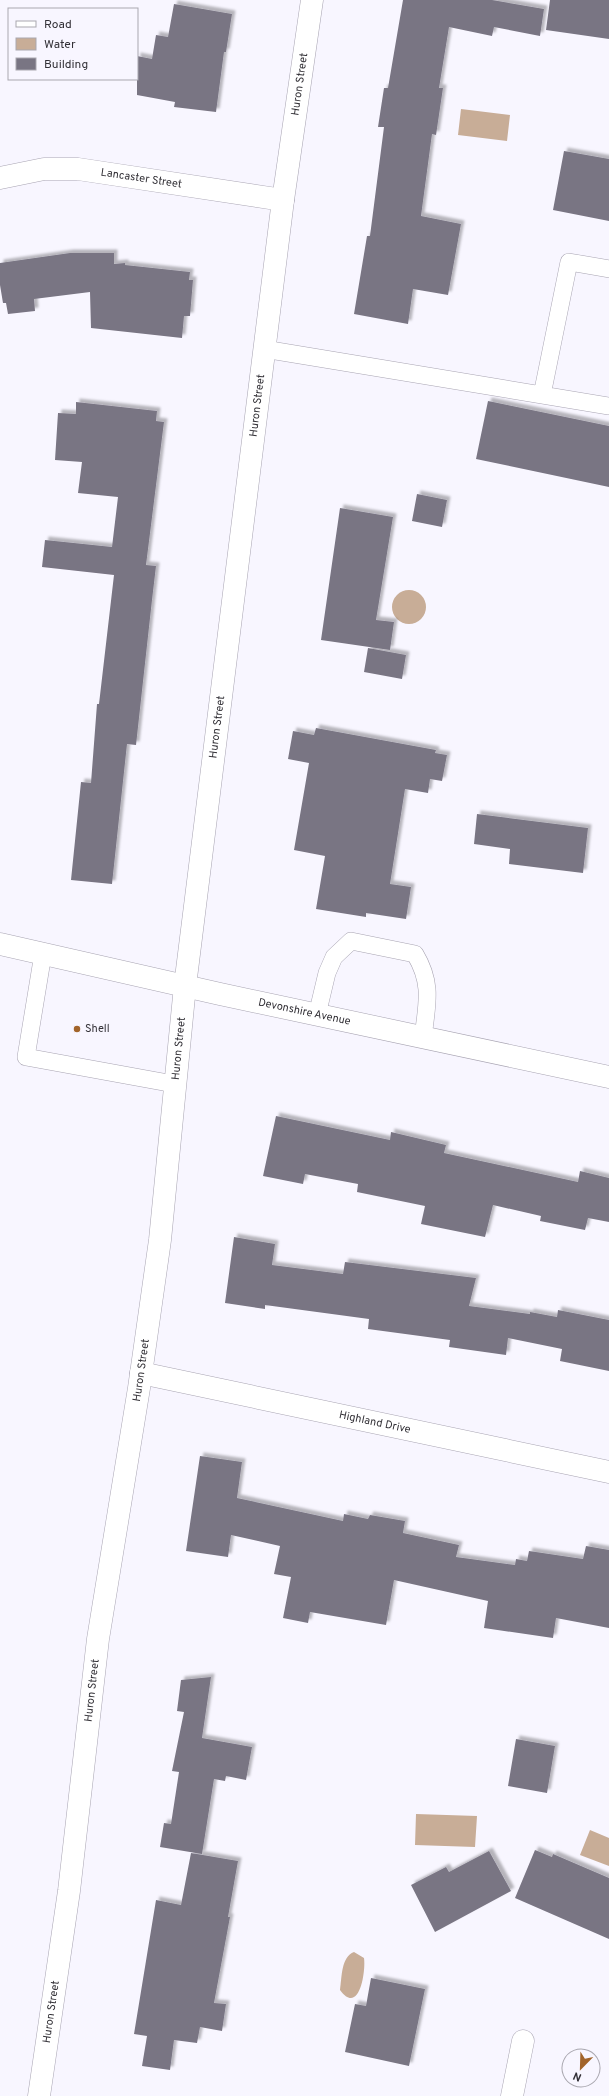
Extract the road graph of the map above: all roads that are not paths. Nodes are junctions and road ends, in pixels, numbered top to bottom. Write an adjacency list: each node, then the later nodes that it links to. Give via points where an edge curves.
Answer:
1 (312, 0): 3 (street, Huron Street)
2 (0, 178): 3 (street, Lancaster Street, via 44,169 78,169)
3 (282, 200): 5 (street, Huron Street)
4 (609, 269): 6 (lane, via 569,262)
5 (264, 349): 6 (lane); 10 (street, Huron Street)
6 (542, 395): 7 (lane)
7 (609, 406)
8 (0, 944): 9 (street, Devonshire Avenue)
9 (43, 954): 10 (street, Devonshire Avenue); 14 (lane, via 26,1057)
10 (185, 986): 11 (street, Devonshire Avenue); 14 (street, Huron Street)
11 (317, 1015): 12 (street, Devonshire Avenue); 12 (lane, via 327,973 334,957 351,941 381,947 415,954 424,968 428,989)
12 (424, 1037): 13 (street, Devonshire Avenue)
13 (609, 1076)
14 (174, 1084): 15 (street, Huron Street, via 160,1240)
15 (141, 1373): 16 (street, Highland Drive); 18 (street, Huron Street, via 98,1639 69,1892)
16 (609, 1472)
17 (523, 2041): 19 (street)
18 (39, 2096)
19 (512, 2096)

